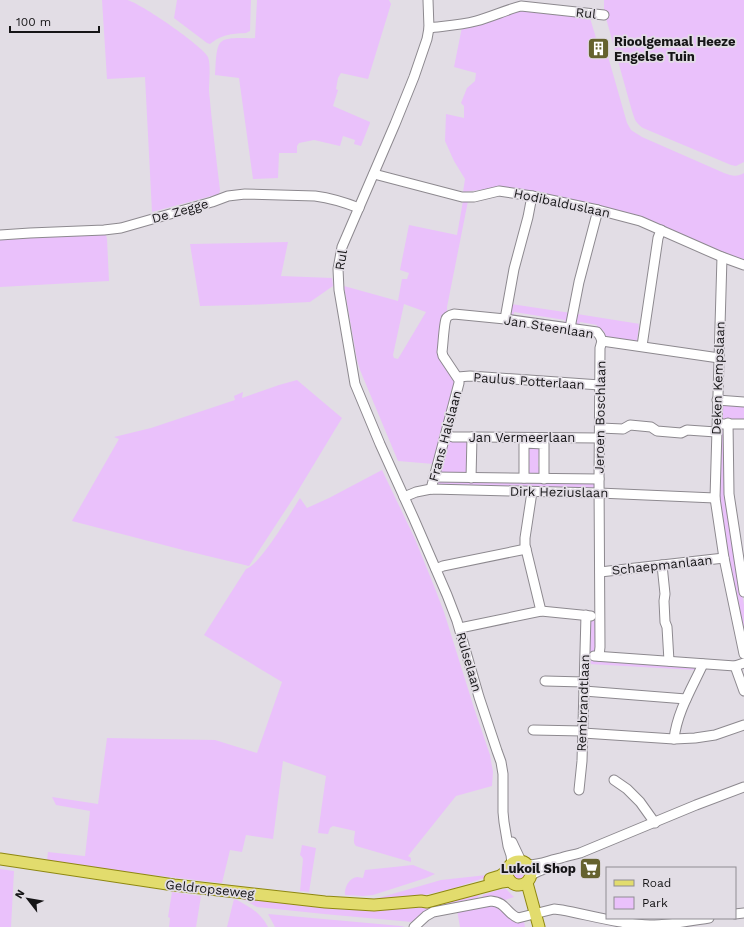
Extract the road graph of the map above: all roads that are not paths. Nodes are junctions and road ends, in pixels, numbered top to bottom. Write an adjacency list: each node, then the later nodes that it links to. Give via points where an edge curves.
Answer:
1 (428, 0): 3 (street, Rul)
2 (604, 15): 3 (street, Rul, via 521,6 474,22)
3 (428, 28): 4 (street, Rul, via 427,39 414,77)
4 (374, 174): 5 (street, Hodibalduslaan, via 462,197 499,191); 6 (street, Rul)
5 (532, 196): 7 (street, Hodibalduslaan); 13 (street)
6 (359, 208): 9 (street, De Zegge, via 325,197 245,194 228,196 121,228); 37 (street, Rul, via 342,247 338,270 339,290 355,384)
7 (598, 210): 8 (street, Hodibalduslaan, via 640,221); 14 (street)
8 (661, 230): 10 (street, Hodibalduslaan); 16 (street)
9 (0, 235)
10 (722, 257): 11 (street, Hodibalduslaan); 17 (street, Deken Kempslaan)
11 (744, 265)
12 (448, 317): 13 (street, Jan Steenlaan, via 454,314); 18 (street, Frans Halslaan, via 445,322 442,352)
13 (505, 319): 14 (street, Jan Steenlaan)
14 (570, 328): 15 (street, Jan Steenlaan, via 597,332)
15 (602, 341): 16 (street, Jan Steenlaan); 19 (street, Jeroen Boschlaan)
16 (642, 346): 17 (street, Jan Steenlaan)
17 (719, 358): 20 (street, Deken Kempslaan)
18 (458, 377): 19 (street, Paulus Potterlaan); 26 (street, Frans Halslaan, via 458,388)
19 (600, 385): 24 (street, Jeroen Boschlaan)
20 (717, 400): 21 (street); 25 (street, Deken Kempslaan)
21 (744, 402)
22 (728, 424): 23 (street); 25 (street); 44 (street, Deken Kempslaan, via 729,494)
23 (744, 424)
24 (600, 428): 25 (street, via 623,429 630,425 681,433 687,430); 28 (street, Jeroen Boschlaan)
25 (716, 428): 38 (street, Deken Kempslaan)
26 (446, 435): 27 (street, Jan Vermeerlaan); 29 (street, Frans Halslaan)
27 (472, 437): 28 (street, Jan Vermeerlaan); 30 (street)
28 (600, 438): 33 (street, Jeroen Boschlaan)
29 (434, 477): 30 (street, Dirk Heziuslaan); 34 (street, Frans Halslaan)
30 (471, 478): 31 (street, Dirk Heziuslaan)
31 (524, 478): 32 (street, Dirk Heziuslaan); 32 (street, Dirk Heziuslaan, via 524,443 544,444)
32 (544, 478): 33 (street, Dirk Heziuslaan)
33 (599, 479): 36 (street, Jeroen Boschlaan)
34 (431, 490): 35 (street, Dirk Heziuslaan); 37 (street, Dirk Heziuslaan, via 416,492)
35 (532, 492): 36 (street, Dirk Heziuslaan); 39 (street, via 525,538)
36 (599, 493): 38 (street, Dirk Heziuslaan); 43 (street, Rembrandtlaan)
37 (404, 498): 42 (street, Rulselaan)
38 (714, 498): 40 (street, Deken Kempslaan)
39 (526, 549): 42 (street); 45 (street)
40 (724, 558): 41 (street, Schaepmanlaan); 49 (street, Deken Kempslaan)
41 (662, 565): 43 (street, Schaepmanlaan); 53 (street)
42 (436, 569): 48 (street, Rulselaan)
43 (600, 572): 47 (street, Rembrandtlaan)
44 (744, 592)
45 (541, 611): 46 (street); 48 (street)
46 (586, 615): 47 (street); 51 (street, Rembrandtlaan)
47 (600, 616): 52 (street, Rembrandtlaan)
48 (460, 628): 70 (street, Rulselaan, via 501,762 503,812 507,834 514,846)
49 (742, 636): 50 (street, Deken Kempslaan)
50 (744, 654)
51 (585, 655): 52 (street); 58 (street, Rembrandtlaan)
52 (599, 656): 53 (street)
53 (669, 661): 55 (street)
54 (744, 663): 56 (street)
55 (703, 664): 56 (street); 60 (street)
56 (735, 666): 59 (street)
57 (545, 681): 58 (street)
58 (584, 687): 60 (street); 63 (street, Rembrandtlaan)
59 (744, 691)
60 (686, 699): 64 (street)
61 (744, 724): 64 (street, via 715,735)
62 (533, 730): 63 (street)
63 (582, 732): 64 (street); 67 (street, Rembrandtlaan)
64 (674, 739)
65 (614, 780): 68 (street, via 640,802)
66 (742, 787): 68 (street, Geldropseweg)
67 (579, 790)
68 (655, 823): 70 (street, Geldropseweg, via 539,871)
69 (0, 859): 70 (main road, Geldropseweg, via 174,885 374,905 421,901 500,876)
70 (519, 873): 71 (main road)
71 (533, 914): 73 (street, via 554,909); 76 (street, via 518,918 503,904 491,901 430,914); 77 (main road); 78 (main road)
72 (606, 919): 75 (street)
73 (606, 919)
74 (701, 919): 75 (street)
75 (650, 926)
76 (414, 927)
77 (534, 927)
78 (539, 927)

